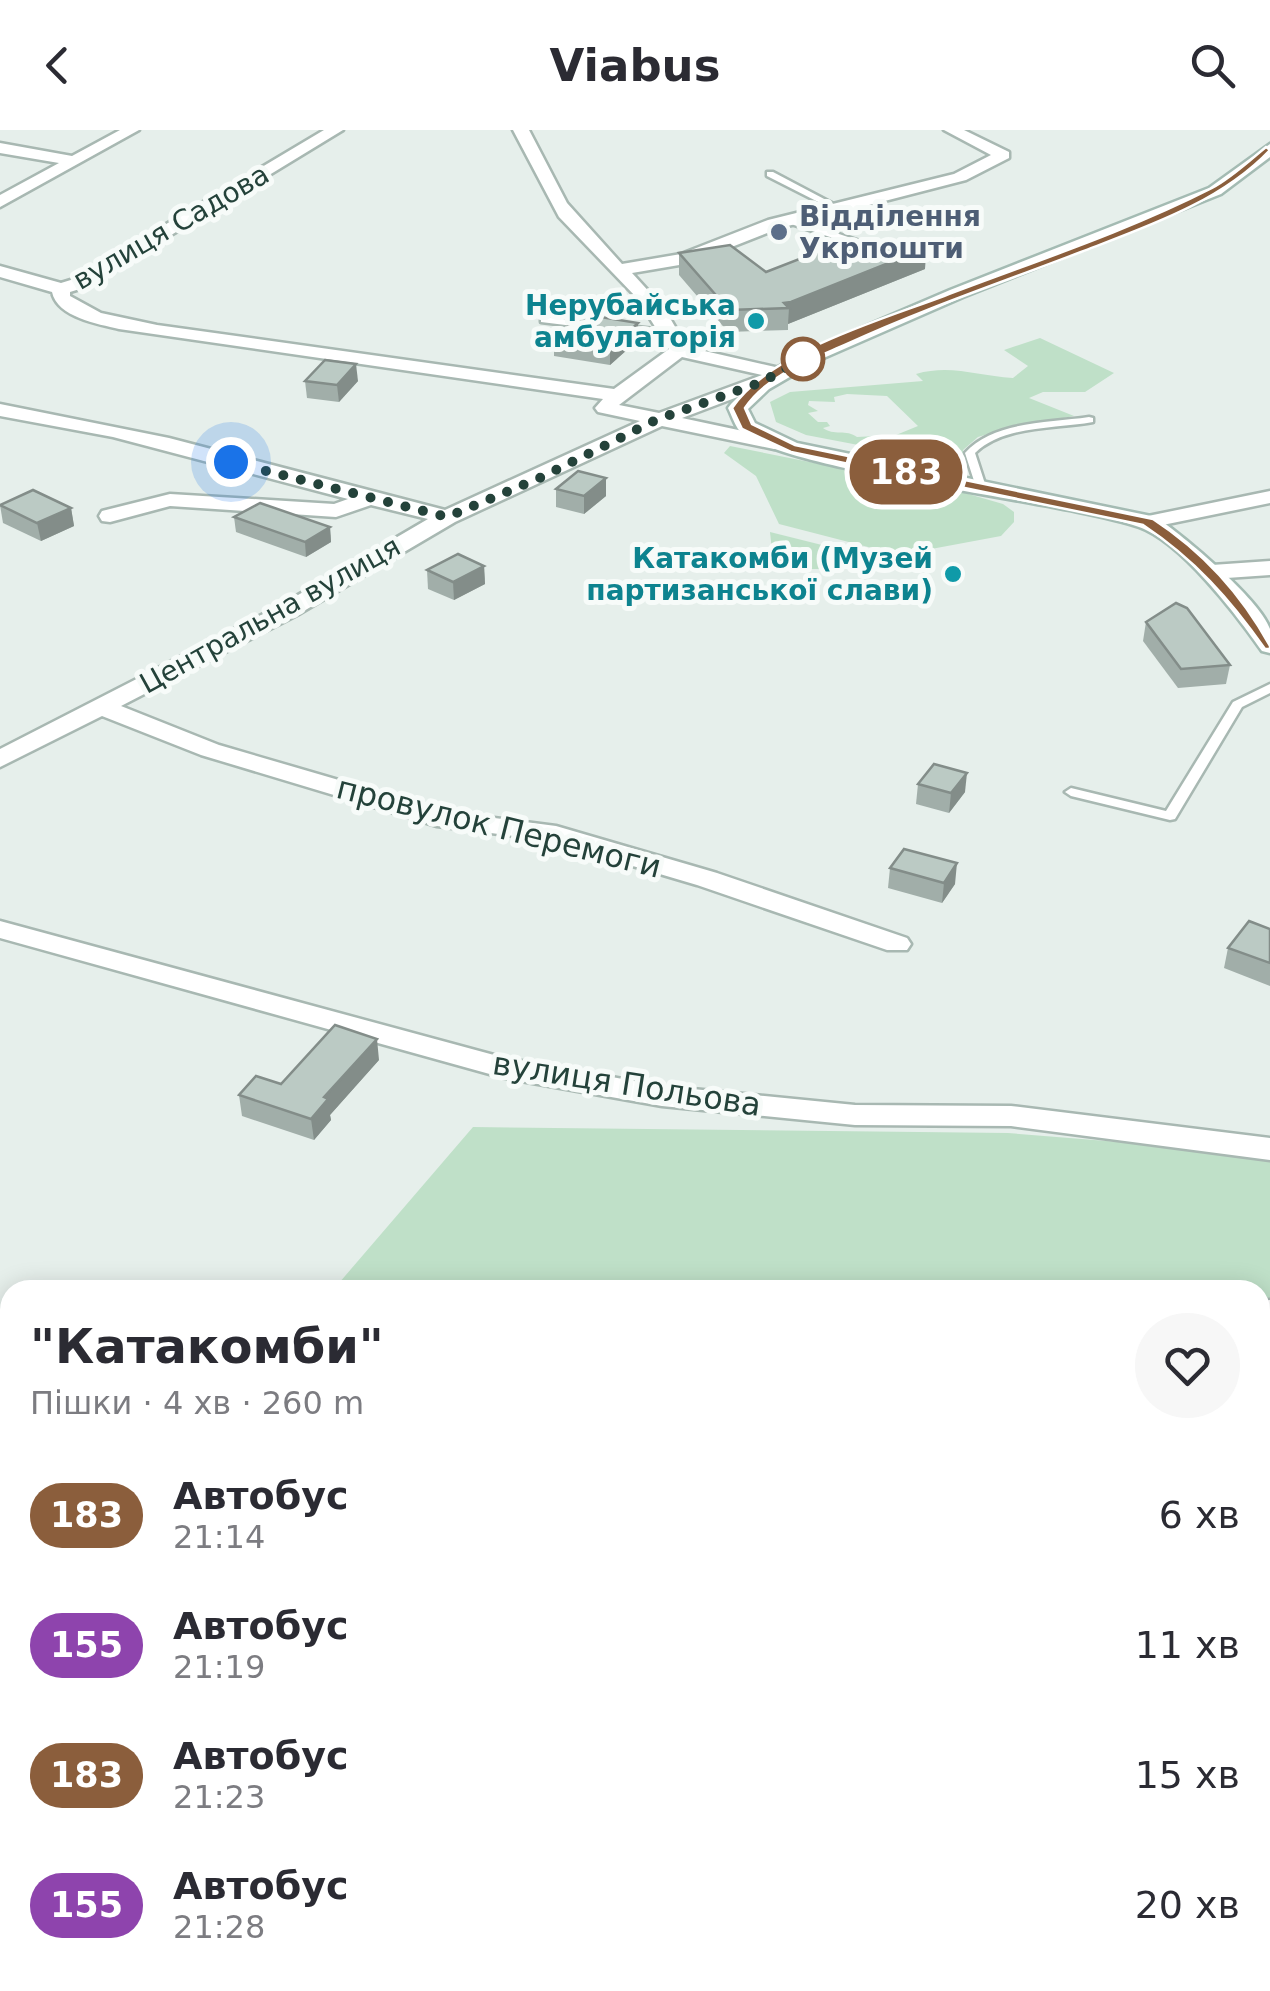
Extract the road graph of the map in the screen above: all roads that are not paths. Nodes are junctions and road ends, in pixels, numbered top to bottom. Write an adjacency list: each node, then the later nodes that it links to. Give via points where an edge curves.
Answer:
1 (131, 130): 7 (street)
2 (335, 130): 15 (street, вулиця Садова)
3 (521, 130): 13 (street, via 566,215)
4 (952, 130): 10 (street, via 1003,156 960,177)
5 (0, 148): 7 (street)
6 (1270, 150): 18 (street, Центральна вулиця, via 1219,189 875,326)
7 (75, 161): 9 (street)
8 (770, 174): 10 (lane)
9 (0, 202)
10 (840, 210): 11 (street)
11 (792, 221): 12 (lane); 13 (street, via 685,259)
12 (902, 258)
13 (621, 269): 17 (street)
14 (0, 271): 15 (street, вулиця Садова)
15 (61, 289): 19 (street, via 61,298 74,308 157,331)
16 (544, 320): 17 (lane)
17 (676, 343): 18 (street); 19 (street)
18 (770, 377): 21 (street, Центральна вулиця); 23 (street, via 738,408 747,426)
19 (618, 395): 21 (street, via 605,408)
20 (0, 410): 26 (street, via 134,433)
21 (656, 420): 23 (street); 28 (street, Центральна вулиця)
22 (1089, 420): 24 (lane, via 975,444 970,453)
23 (774, 443): 24 (street)
24 (980, 487): 29 (street)
25 (1270, 497): 29 (street)
26 (366, 498): 27 (street, via 336,511 170,500); 28 (street)
27 (110, 516)
28 (447, 517): 34 (street, Центральна вулиця, via 289,610)
29 (1148, 522): 31 (street)
30 (1270, 568): 31 (street)
31 (1212, 572): 32 (street)
32 (1270, 646)
33 (1270, 688): 36 (lane, via 1237,705 1170,816)
34 (101, 707): 35 (street, Центральна вулиця); 38 (street, провулок Перемоги, via 210,750 446,820 564,838)
35 (0, 759)
36 (1071, 792)
37 (0, 929): 39 (street, вулиця Польова, via 504,1068 662,1096 855,1116 1011,1116)
38 (898, 944)
39 (1270, 1149)

